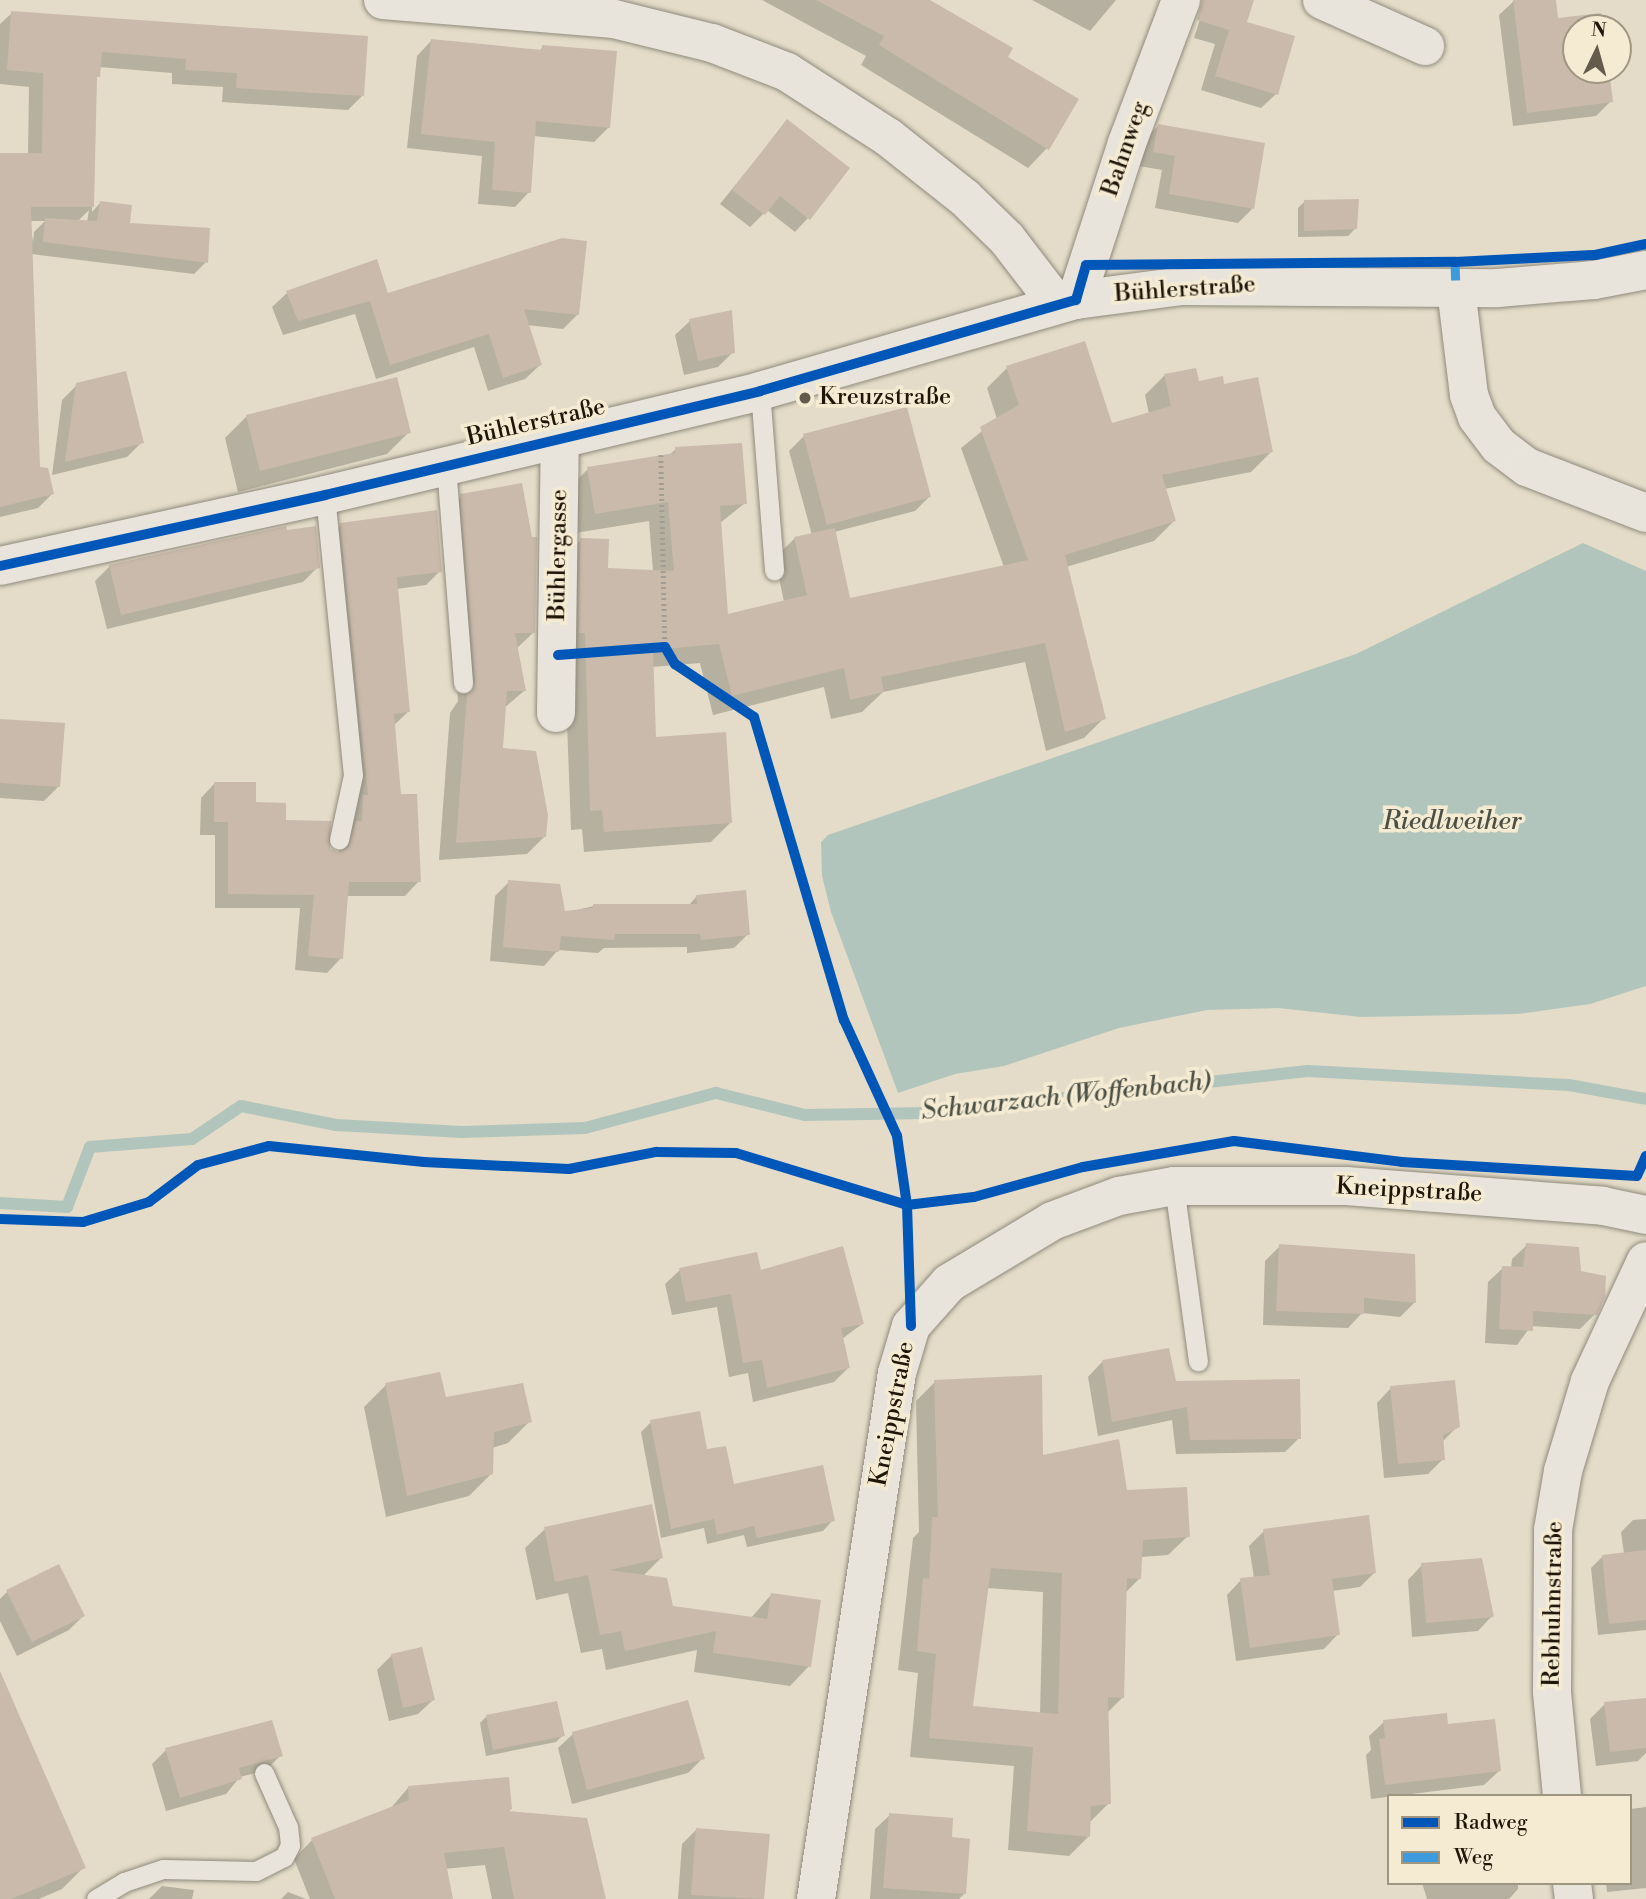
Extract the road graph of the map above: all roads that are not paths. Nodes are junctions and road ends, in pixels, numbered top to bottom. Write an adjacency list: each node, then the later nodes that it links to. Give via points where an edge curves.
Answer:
1 (383, 0): 7 (street, via 614,19 712,43 777,68 888,137 965,198)
2 (1181, 0): 7 (street, Bahnweg)
3 (1322, 0): 4 (street)
4 (1425, 46)
5 (1646, 270): 6 (street, Bühlerstraße, via 1542,286)
6 (1456, 289): 7 (street, Bühlerstraße, via 1182,286); 12 (street, via 1469,395 1477,417 1499,446 1527,467)
7 (1066, 302): 8 (street, Bühlerstraße)
8 (760, 391): 9 (street, Bühlerstraße); 14 (lane)
9 (561, 439): 10 (street, Bühlerstraße); 16 (street, Bühlergasse)
10 (446, 466): 11 (street, Bühlerstraße); 15 (lane)
11 (325, 495): 13 (street, Bühlerstraße); 17 (lane, via 353,775)
12 (1646, 513)
13 (0, 566)
14 (774, 570)
15 (463, 683)
16 (556, 713)
17 (339, 840)
18 (1174, 1186): 19 (street, Kneippstraße, via 1346,1186 1602,1206); 21 (lane); 25 (street, Kneippstraße, via 1119,1196 1030,1233 949,1283 911,1326 889,1420)
19 (1646, 1215)
20 (1646, 1261): 23 (street, Rebhuhnstraße, via 1590,1381 1563,1471 1553,1530 1552,1692)
21 (1198, 1361)
22 (264, 1773): 24 (lane, via 288,1827 290,1845 284,1857 256,1871 163,1869 124,1882)
23 (1562, 1794)
24 (96, 1899)
25 (816, 1899)

